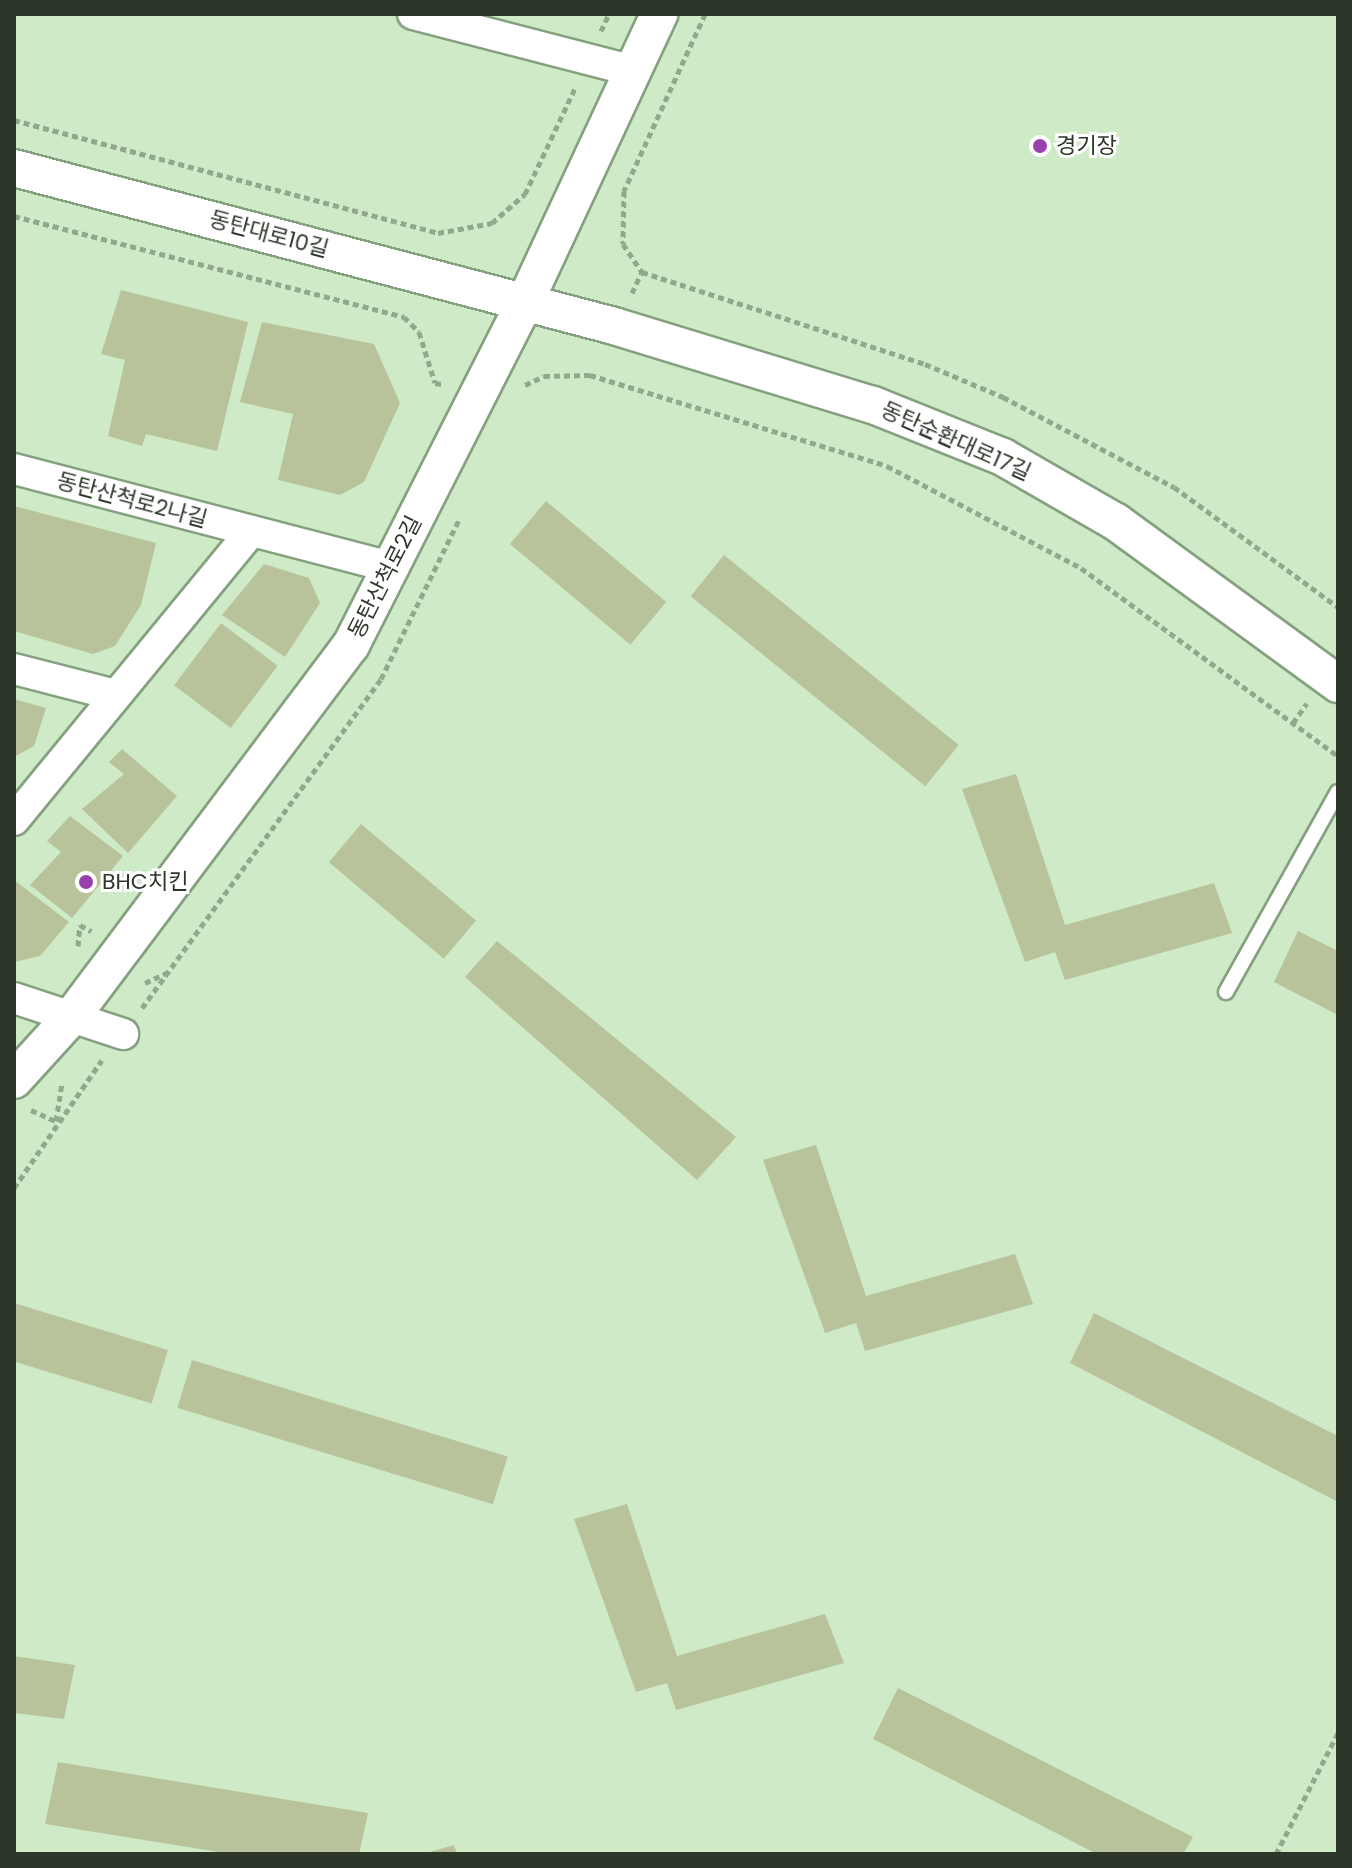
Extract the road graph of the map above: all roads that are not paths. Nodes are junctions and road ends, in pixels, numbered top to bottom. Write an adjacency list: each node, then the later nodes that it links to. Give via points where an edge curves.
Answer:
1 (413, 14): 3 (street)
2 (659, 14): 3 (street, 동탄산척로2길)
3 (633, 71): 5 (street, 동탄산척로2길)
4 (14, 168): 5 (street, 동탄대로10길)
5 (525, 302): 8 (street, 동탄산척로2길); 10 (street, 동탄순환대로17길, via 873,405 1003,457 1116,522)
6 (14, 469): 7 (street, 동탄산척로2나길)
7 (251, 531): 8 (street, 동탄산척로2나길); 11 (street)
8 (393, 568): 16 (street, 동탄산척로2길, via 351,645)
9 (14, 669): 11 (street)
10 (1338, 684)
11 (115, 695): 13 (street)
12 (1338, 792): 14 (lane)
13 (14, 820)
14 (1226, 992)
15 (14, 998): 16 (street)
16 (73, 1015): 17 (street); 18 (street, 동탄산척로2길)
17 (123, 1034)
18 (14, 1080)

